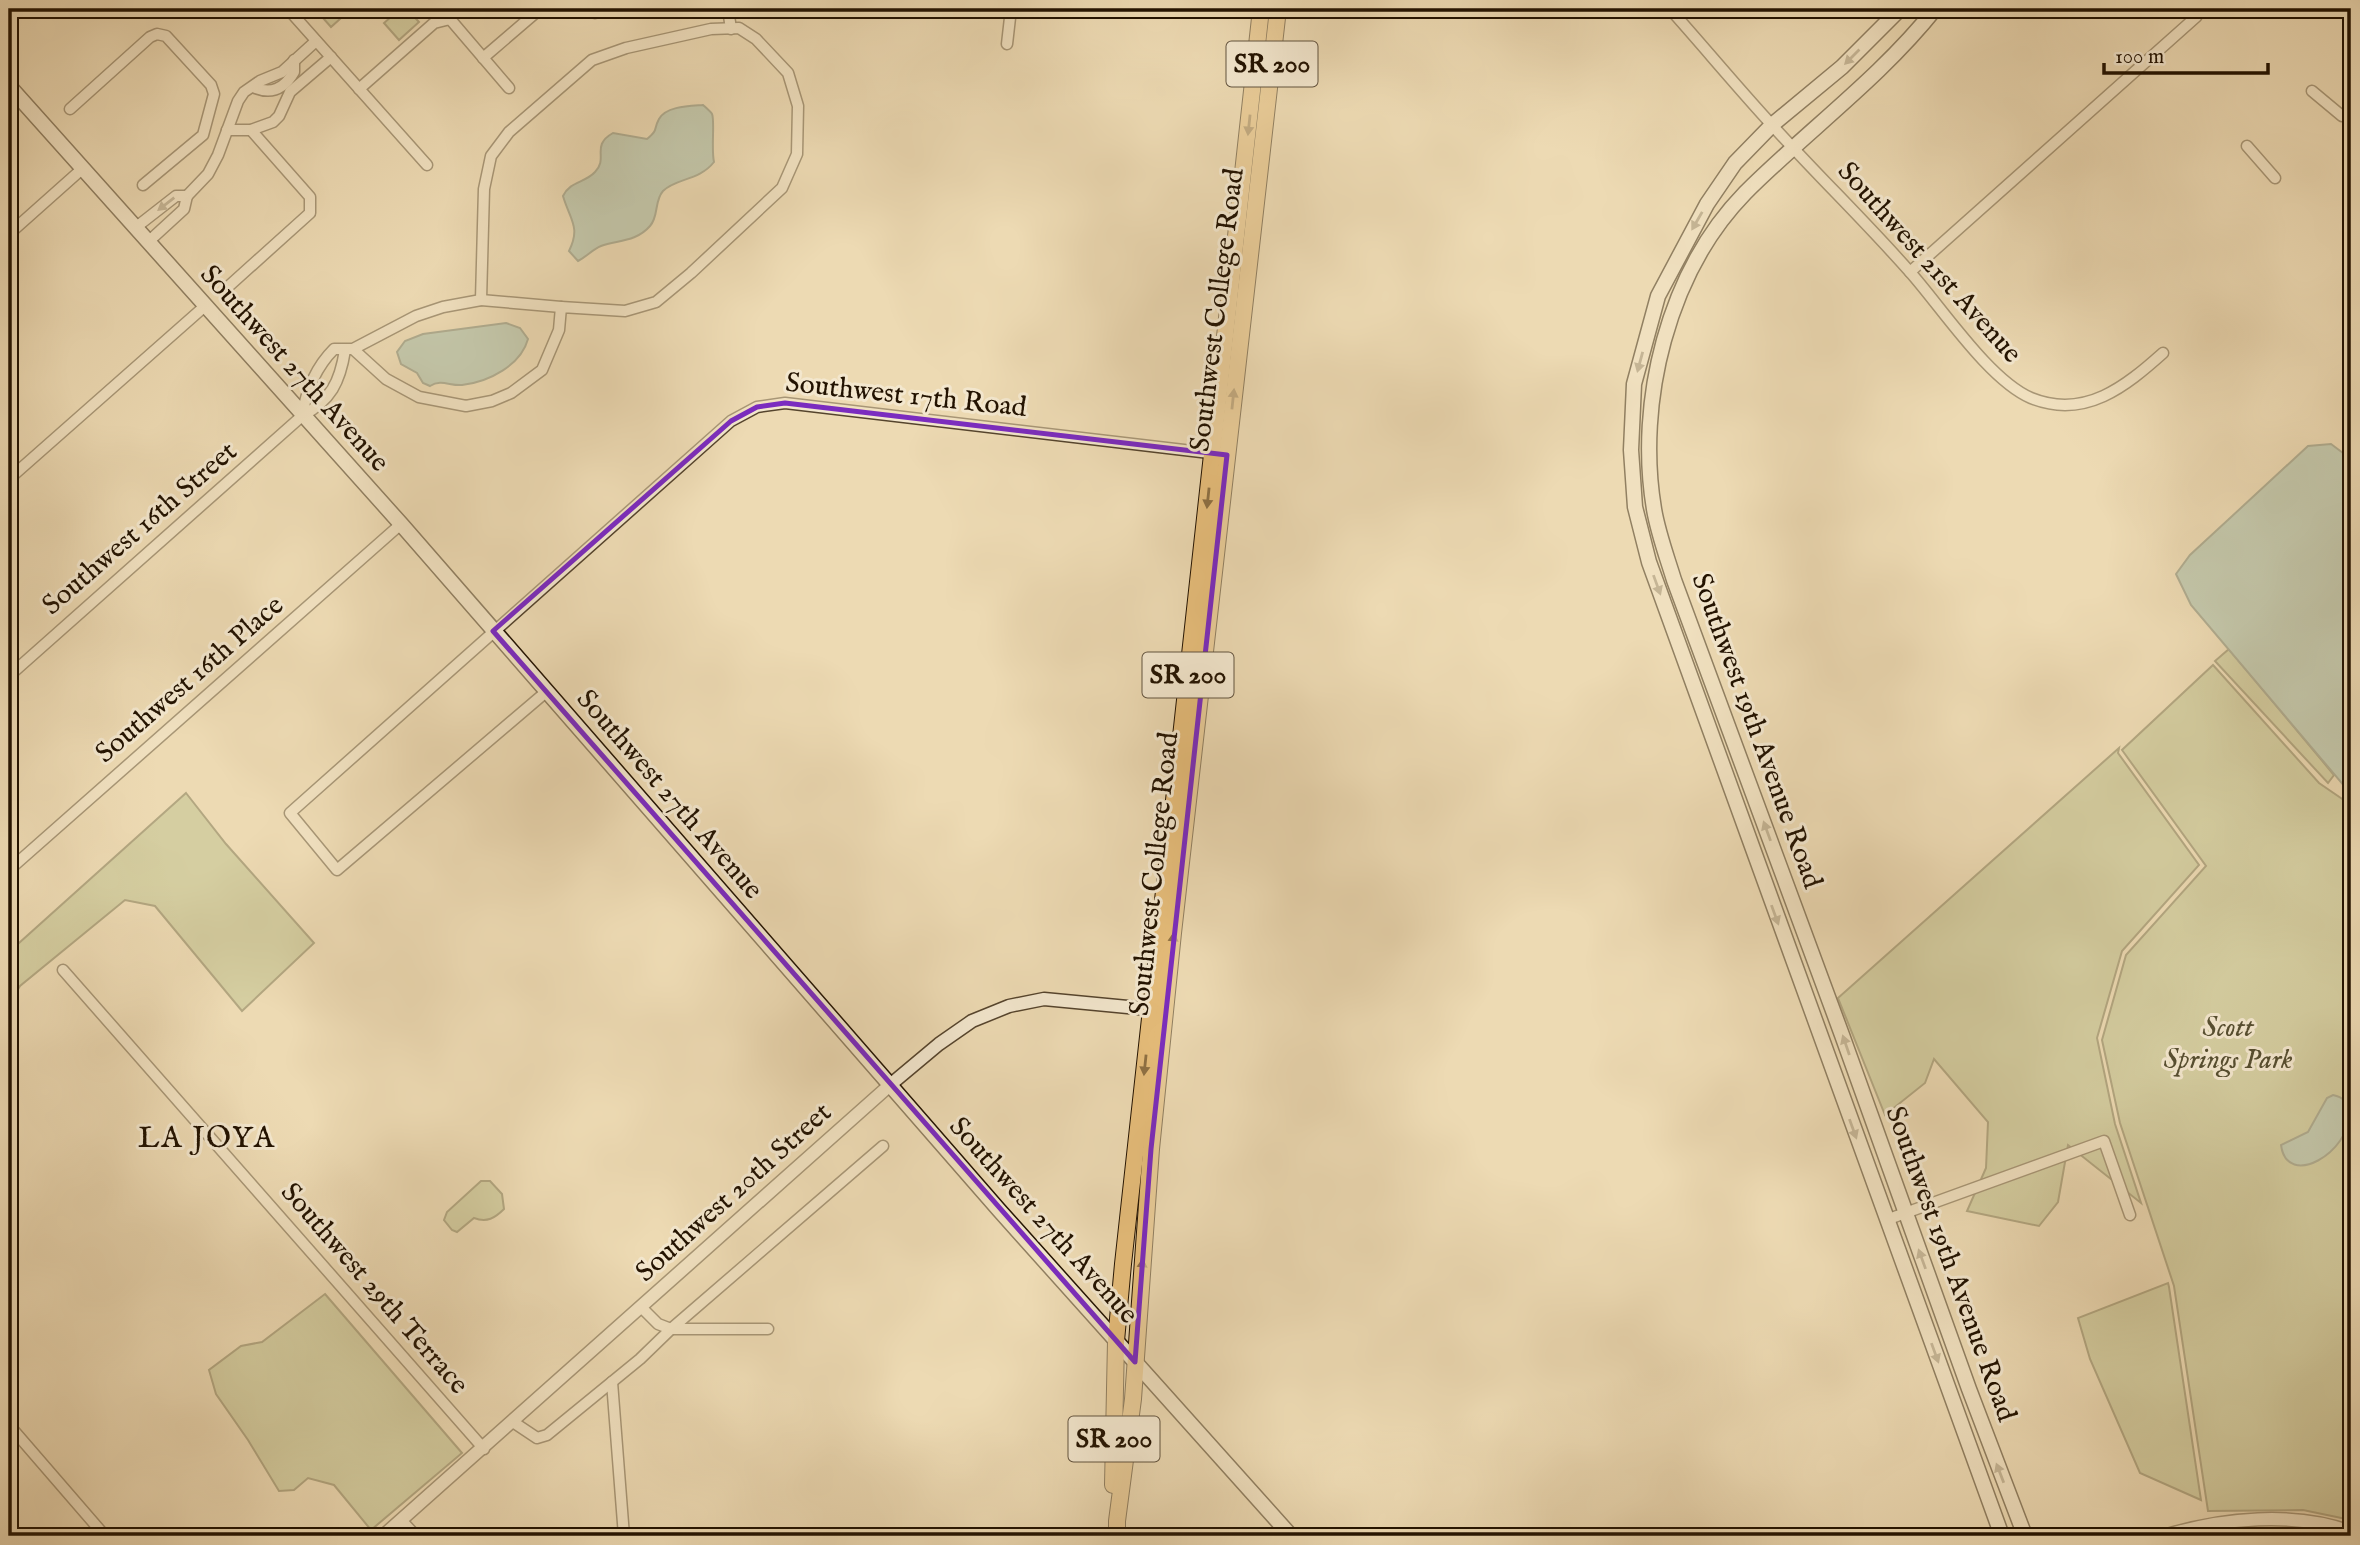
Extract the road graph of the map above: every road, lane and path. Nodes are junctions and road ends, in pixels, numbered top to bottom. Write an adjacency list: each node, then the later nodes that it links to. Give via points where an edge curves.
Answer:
1 (288, 9): 12 (street)
2 (540, 9): 15 (street)
3 (728, 9): 11 (street)
4 (1011, 9): 13 (street)
5 (1261, 9): 47 (main road, Southwest College Road / SR 200, one-way to 47)
6 (1278, 9): 47 (main road, Southwest College Road / SR 200, one-way to 6)
7 (1670, 9): 22 (street, Southwest 21st Avenue)
8 (1900, 9): 22 (main road, Southwest 19th Avenue Road, one-way to 22, via 1842,67)
9 (1935, 9): 28 (main road, Southwest 19th Avenue Road, via 1893,57)
10 (2201, 9): 37 (street)
11 (730, 29): 39 (street, via 626,48 592,60 509,132 491,156 484,189); 41 (street, via 739,28 756,39 788,73 798,106 797,153 782,188 656,302 625,311)
12 (316, 41): 14 (street); 23 (street, via 282,72 238,101)
13 (1007, 44)
14 (331, 57): 18 (street); 24 (street, via 290,92 277,119)
15 (483, 58): 17 (street); 18 (street, via 450,19 443,19)
16 (9, 86): 30 (main road, Southwest 27th Avenue)
17 (509, 88)
18 (359, 89): 29 (street)
19 (2312, 91): 21 (street)
20 (70, 109): 25 (street, via 158,34 166,36 211,85 214,94)
21 (2342, 116)
22 (1772, 125): 28 (street, Southwest 21st Avenue); 60 (main road, Southwest 19th Avenue Road, one-way to 60, via 1735,163 1707,204 1658,296 1634,384 1630,450 1636,507 1649,562)
23 (227, 130): 24 (street); 26 (street)
24 (251, 130): 38 (street, via 312,205 310,212)
25 (203, 135): 26 (street); 32 (street)
26 (222, 144): 33 (street, via 208,174)
27 (2247, 146): 31 (street)
28 (1793, 148): 37 (street, Southwest 21st Avenue); 58 (main road, Southwest 19th Avenue Road, one-way to 28, via 1674,580 1653,508 1649,433 1653,396 1660,354 1682,290 1721,220)
29 (427, 165)
30 (82, 169): 34 (main road, Southwest 27th Avenue); 35 (street)
31 (2276, 178)
32 (143, 185)
33 (187, 195): 34 (street, one-way to 34, via 176,196); 36 (street, via 184,209)
34 (135, 228): 36 (main road, Southwest 27th Avenue)
35 (9, 234)
36 (148, 242): 40 (main road, Southwest 27th Avenue)
37 (1910, 272): 43 (street, Southwest 21st Avenue, via 2000,379 2031,398 2057,404 2087,403 2113,393)
38 (230, 285)
39 (481, 300): 41 (street); 42 (street, via 416,316)
40 (205, 306): 46 (main road, Southwest 27th Avenue); 48 (street)
41 (561, 307): 42 (street, via 559,330 542,370 511,393 467,406 419,397 386,379)
42 (349, 349): 44 (street, via 334,349); 45 (street, Southwest 16th Street)
43 (2163, 353)
44 (319, 371): 45 (street); 46 (street, via 305,396)
45 (337, 379): 46 (street, Southwest 16th Street, via 320,406)
46 (302, 416): 49 (main road, Southwest 27th Avenue); 51 (street, Southwest 16th Street)
47 (1220, 454): 50 (street, Southwest 17th Road, via 785,403 757,407 731,421); 55 (main road, Southwest College Road / SR 200, via 1173,933)
48 (9, 479)
49 (401, 524): 50 (main road, Southwest 27th Avenue); 53 (street, Southwest 16th Place)
50 (494, 631): 52 (main road, Southwest 27th Avenue); 52 (street, Southwest 17th Road, via 290,813 313,842 337,870)
51 (9, 676)
52 (546, 692): 56 (main road, Southwest 27th Avenue)
53 (9, 870)
54 (64, 970): 69 (street, Southwest 29th Terrace)
55 (1159, 1010): 56 (street, Southwest 20th Street, via 1044,999 1009,1006 964,1027); 64 (main road, Southwest College Road / SR 200, one-way to 64); 65 (main road, Southwest College Road / SR 200, one-way to 55)
56 (890, 1086): 61 (street, Southwest 20th Street); 64 (main road, Southwest 27th Avenue)
57 (883, 1146): 62 (street)
58 (1905, 1213): 59 (street, via 2104,1141); 60 (street); 81 (main road, Southwest 19th Avenue Road, one-way to 58)
59 (2130, 1215)
60 (1886, 1220): 80 (main road, Southwest 19th Avenue Road, one-way to 80)
61 (642, 1307): 62 (street, via 658,1324); 67 (street, Southwest 20th Street)
62 (671, 1329): 63 (street); 66 (street)
63 (768, 1329)
64 (1116, 1341): 65 (main road, Southwest 27th Avenue); 77 (main road, Southwest College Road / SR 200)
65 (1135, 1362): 78 (main road, Southwest College Road / SR 200); 79 (main road, Southwest 27th Avenue)
66 (612, 1382): 67 (street, via 547,1435 537,1438); 76 (street)
67 (513, 1422): 69 (street, Southwest 20th Street)
68 (9, 1424): 73 (street)
69 (484, 1449): 70 (street, Southwest 20th Street)
70 (401, 1520): 74 (street, Southwest 20th Street); 75 (street)
71 (2206, 1532): 72 (street, via 2233,1522 2296,1519); 82 (street)
72 (2351, 1532)
73 (105, 1536)
74 (383, 1536)
75 (416, 1536)
76 (624, 1536)
77 (1111, 1536)
78 (1117, 1536)
79 (1291, 1536)
80 (2002, 1536)
81 (2025, 1536)
82 (2164, 1536)

